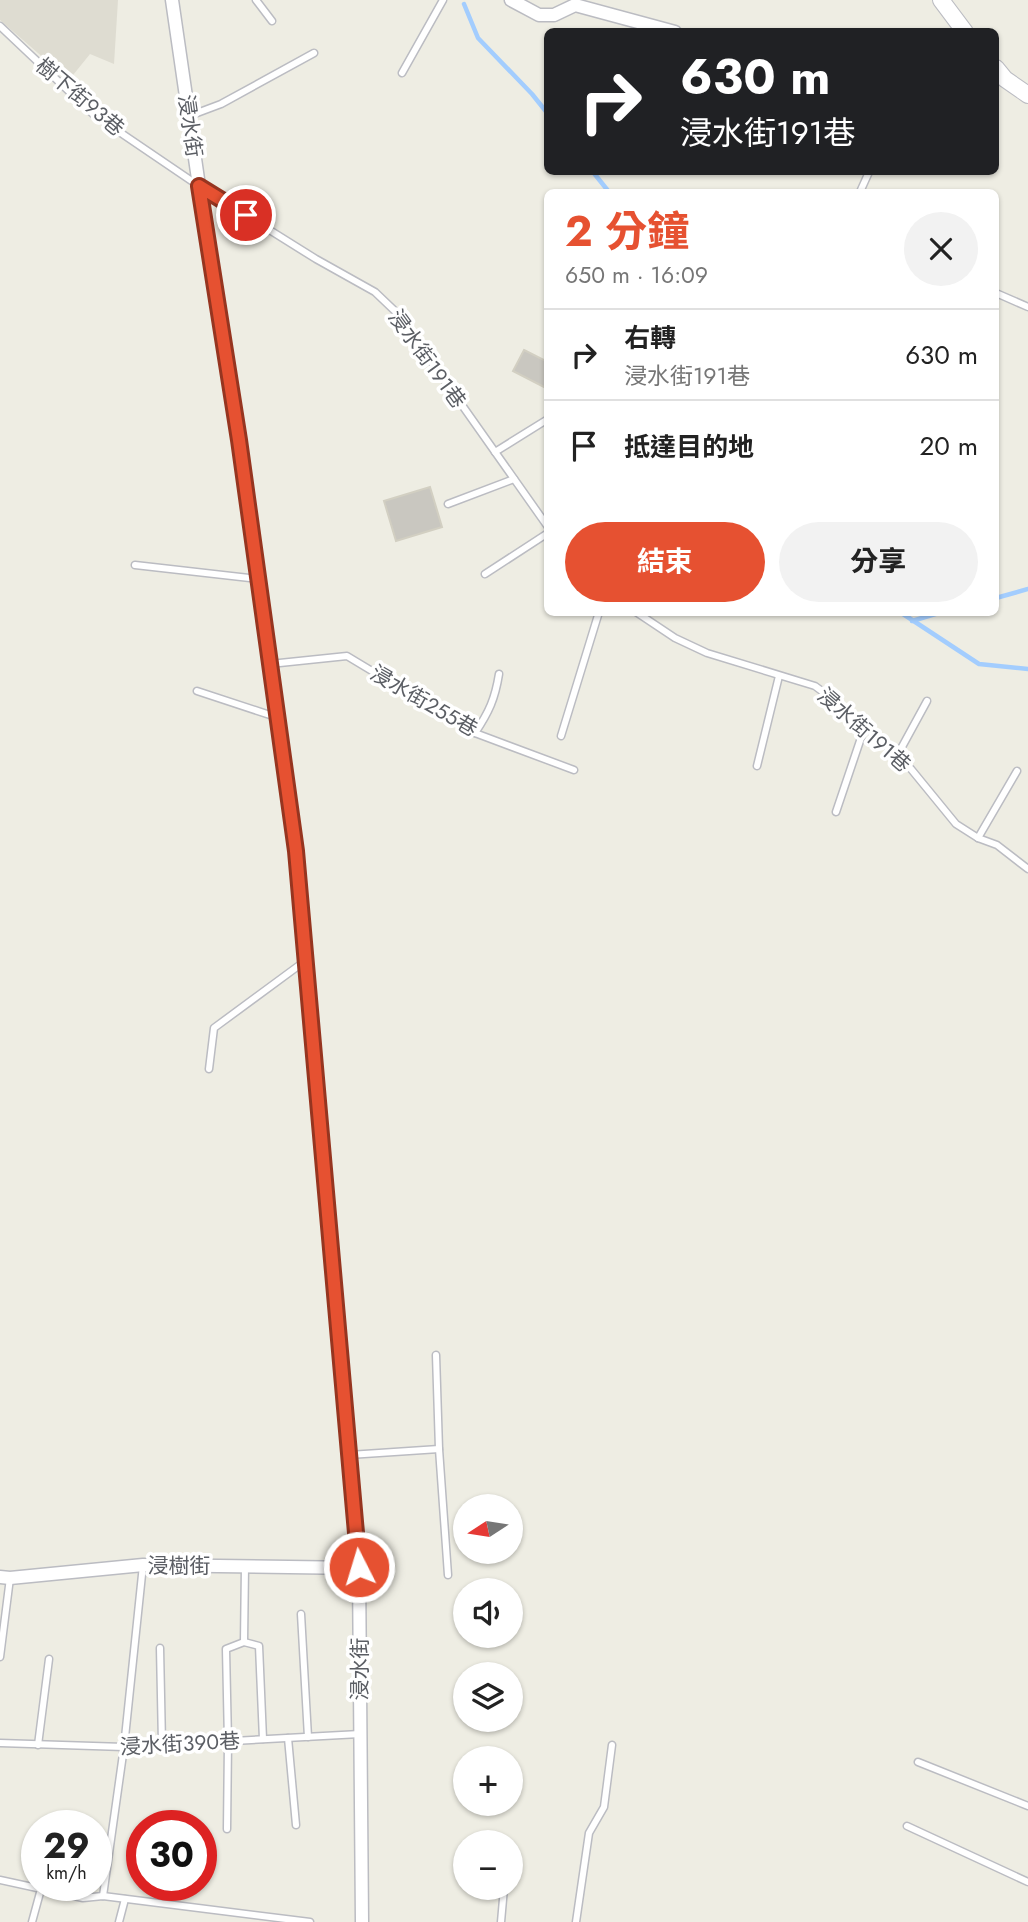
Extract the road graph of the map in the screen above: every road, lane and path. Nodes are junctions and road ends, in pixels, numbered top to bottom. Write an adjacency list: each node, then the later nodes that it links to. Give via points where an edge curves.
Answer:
1 (173, 0): 14 (street, 浸水街)
2 (256, 0): 6 (lane)
3 (443, 0): 12 (lane)
4 (511, 0): 8 (street, via 539,15 554,15 575,5)
5 (942, 0): 9 (street)
6 (272, 21)
7 (0, 26): 15 (lane, 樹下街93巷, via 93,114)
8 (660, 28)
9 (962, 28)
10 (314, 53): 14 (lane)
11 (999, 72): 13 (street)
12 (402, 73)
13 (1028, 95)
14 (189, 116): 15 (street, 浸水街)
15 (199, 186): 19 (lane, 浸水街191巷, via 375,292 397,313); 26 (street, 浸水街)
16 (999, 294): 17 (lane)
17 (1028, 307)
18 (544, 421): 19 (lane)
19 (495, 452): 20 (lane, 浸水街191巷)
20 (514, 479): 21 (lane); 22 (lane, 浸水街191巷)
21 (448, 504)
22 (544, 521)
23 (544, 536): 25 (lane)
24 (135, 565): 26 (lane)
25 (485, 574)
26 (258, 579): 29 (street, 浸水街)
27 (598, 616): 37 (lane)
28 (642, 616): 31 (lane, 浸水街191巷, via 707,653)
29 (270, 664): 34 (street, 浸水街); 36 (lane, 浸水街255巷, via 347,656)
30 (499, 674): 36 (lane, via 490,709)
31 (779, 676): 35 (lane, 浸水街191巷, via 815,686); 39 (lane)
32 (197, 691): 34 (lane)
33 (927, 701): 38 (lane)
34 (278, 718): 45 (street, 浸水街)
35 (865, 726): 38 (lane, 浸水街191巷); 42 (lane)
36 (475, 733): 40 (lane, 浸水街255巷)
37 (561, 736)
38 (897, 756): 43 (lane, 浸水街191巷, via 956,824)
39 (757, 766)
40 (574, 769)
41 (1017, 771): 43 (lane)
42 (836, 812)
43 (978, 838): 44 (lane, 浸水街191巷, via 997,845)
44 (1028, 869)
45 (306, 960): 46 (lane, via 214,1028); 49 (street, 浸水街)
46 (209, 1069)
47 (436, 1355): 48 (lane)
48 (439, 1449): 49 (lane); 53 (lane)
49 (349, 1455): 52 (street, 浸水街)
50 (143, 1565): 51 (street, 浸樹街); 54 (street, 浸樹街); 69 (lane)
51 (245, 1566): 52 (street, 浸樹街); 56 (lane)
52 (359, 1567): 60 (street, 浸水街)
53 (448, 1575)
54 (5, 1578): 58 (lane)
55 (301, 1614): 61 (lane)
56 (244, 1642): 63 (lane, via 259,1646); 64 (lane, via 226,1649)
57 (160, 1648): 66 (lane)
58 (0, 1657)
59 (49, 1659): 67 (lane)
60 (360, 1734): 61 (lane, 浸水街390巷); 88 (street, 浸水街)
61 (308, 1737): 62 (lane, 浸水街390巷)
62 (288, 1738): 63 (lane, 浸水街390巷); 72 (lane)
63 (263, 1739): 64 (lane, 浸水街390巷)
64 (228, 1742): 66 (lane, 浸水街390巷); 74 (lane)
65 (0, 1743): 67 (lane, 浸水街390巷)
66 (162, 1744): 69 (lane, 浸水街390巷)
67 (38, 1745): 69 (lane, 浸水街390巷)
68 (612, 1745): 90 (lane, via 604,1807 589,1833)
69 (124, 1748): 75 (lane)
70 (918, 1762): 71 (lane)
71 (1028, 1806)
72 (296, 1825)
73 (907, 1826): 77 (lane)
74 (227, 1829)
75 (112, 1833)
76 (0, 1880): 78 (lane)
77 (1028, 1882)
78 (21, 1885)
79 (112, 1897): 80 (lane)
80 (125, 1899): 83 (lane); 85 (lane)
81 (503, 1900): 89 (lane)
82 (38, 1901): 84 (lane)
83 (222, 1911): 86 (lane); 87 (lane)
84 (32, 1922)
85 (119, 1922)
86 (221, 1922)
87 (310, 1922)
88 (362, 1922)
89 (501, 1922)
90 (576, 1922)

